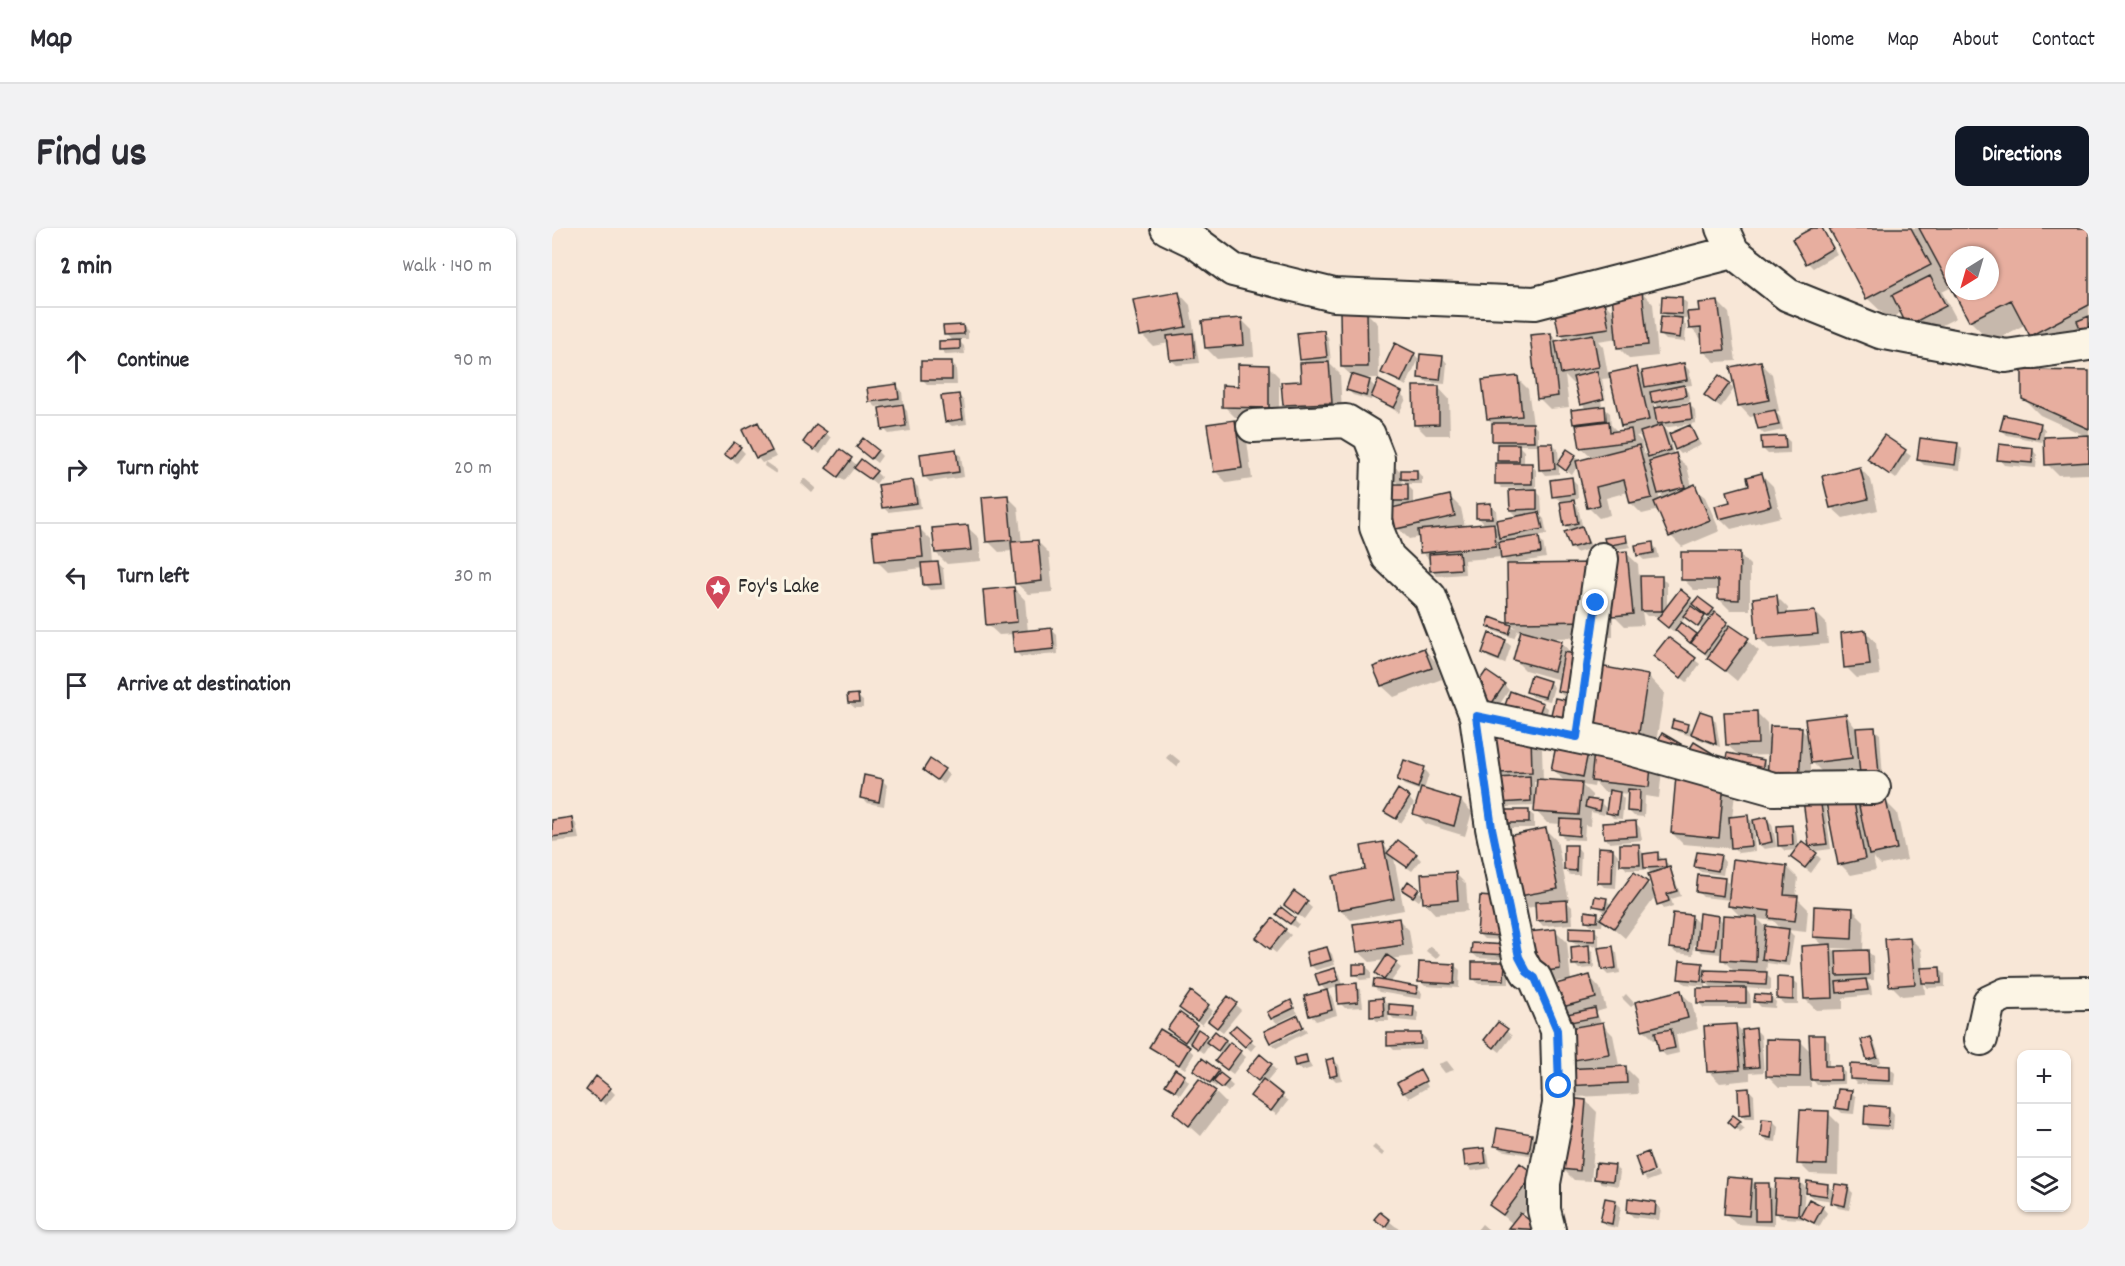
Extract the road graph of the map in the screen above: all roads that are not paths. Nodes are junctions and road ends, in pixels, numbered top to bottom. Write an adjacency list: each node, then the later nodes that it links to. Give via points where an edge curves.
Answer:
1 (1167, 228): 2 (street, via 1194,241 1233,270 1334,295 1535,303)
2 (1727, 240): 3 (street, via 1788,296 1880,332 2006,356)
3 (2089, 344)
4 (1253, 426): 6 (street, via 1346,421 1369,435 1377,458 1376,527 1388,557 1430,597)
5 (1602, 559): 7 (street)
6 (1476, 716): 7 (street); 11 (street, via 1492,828 1519,957 1535,978 1557,1030 1559,1104 1544,1183)
7 (1577, 737): 8 (street, via 1774,789)
8 (1874, 788)
9 (2089, 993): 10 (street, via 2007,994 1989,1002)
10 (1981, 1039)
11 (1549, 1230)

